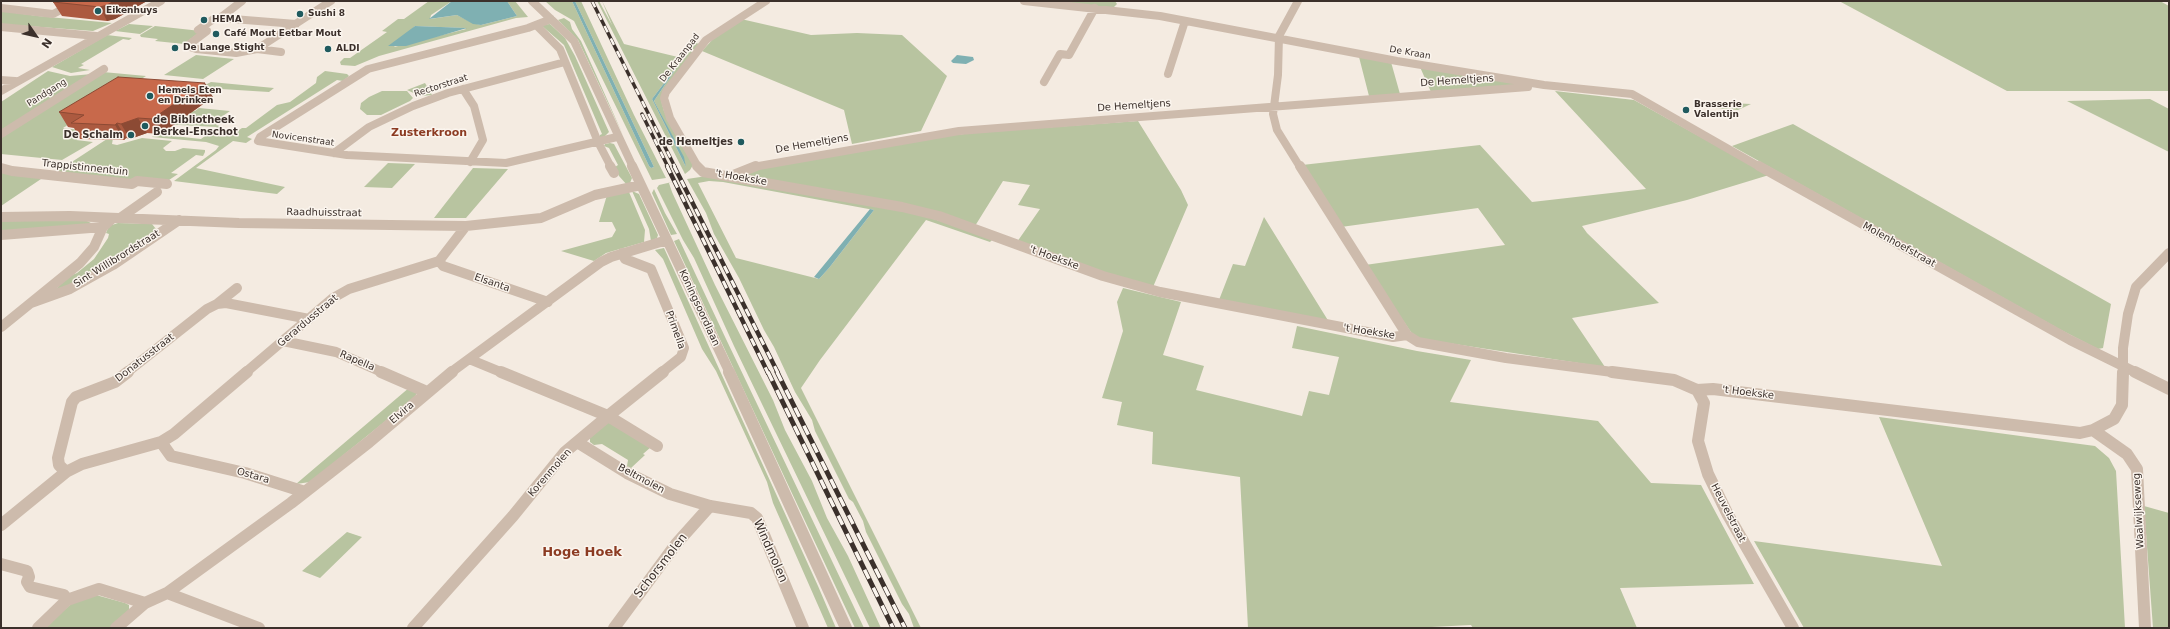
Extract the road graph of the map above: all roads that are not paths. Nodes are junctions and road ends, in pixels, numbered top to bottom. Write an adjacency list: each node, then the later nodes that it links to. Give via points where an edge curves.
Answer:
1 (79, 1): 9 (street, via 53,14)
2 (161, 1): 19 (street)
3 (242, 1): 11 (street)
4 (331, 1): 15 (street)
5 (532, 1): 13 (street, Koningsoordlaan)
6 (766, 1): 40 (street, De Kraanpad, via 706,40 666,92 664,98 670,118)
7 (1024, 1): 10 (street, De Kraan)
8 (1298, 1): 20 (street, 't Hoekske, via 1279,36)
9 (1, 8)
10 (1095, 8): 14 (street, De Kraan, via 1120,8); 28 (street, via 1069,55 1060,54)
11 (220, 18): 12 (street); 18 (street, via 215,18 198,30)
12 (228, 19): 15 (street); 18 (street)
13 (552, 19): 16 (street, Novicenstraat); 35 (street, Koningsoordlaan, via 574,41)
14 (1185, 21): 20 (street, De Kraan); 25 (street)
15 (296, 24): 21 (street)
16 (536, 25): 23 (street, via 556,44); 37 (street, Novicenstraat, via 368,69 260,137 258,141)
17 (1, 27): 19 (street)
18 (207, 31): 21 (street, via 187,46 236,53)
19 (96, 36): 27 (street)
20 (1280, 40): 29 (street, De Kraan); 33 (street, 't Hoekske)
21 (257, 49): 22 (street)
22 (281, 52)
23 (565, 62): 30 (street, Rectorstraat); 36 (street)
24 (104, 70): 34 (street, Pandgang)
25 (1168, 74)
26 (1, 80): 27 (street)
27 (15, 81): 31 (street)
28 (1044, 82)
29 (1544, 85): 32 (street, De Kraan); 33 (street, De Hemeltjens)
30 (463, 89): 37 (street, Rectorstraat, via 382,119); 38 (street, via 474,106 483,140)
31 (1, 91)
32 (1632, 94): 65 (street, Molenhoefstraat, via 1954,276)
33 (1275, 106): 42 (street, De Hemeltjens, via 953,132 757,165); 62 (street, 't Hoekske, via 1273,114 1277,130)
34 (1, 134)
35 (617, 137): 36 (street, Novicenstraat); 44 (street, Koningsoordlaan)
36 (598, 142): 38 (street, Novicenstraat, via 514,163); 41 (street)
37 (334, 153): 38 (street, Novicenstraat)
38 (470, 162)
39 (1, 168): 43 (street, Trappistinnentuin, via 132,184 137,181)
40 (703, 172): 42 (street, 't Hoekske)
41 (614, 173)
42 (730, 176): 62 (street, 't Hoekske, via 939,216 1103,276 1160,292 1393,337)
43 (166, 184)
44 (641, 185): 49 (street, Raadhuisstraat, via 595,195 541,218); 52 (street, Koningsoordlaan)
45 (157, 192): 47 (street, Sint Willibrordstraat)
46 (1, 217): 47 (street, Raadhuisstraat)
47 (117, 218): 48 (street, Raadhuisstraat); 50 (street, Sint Willibrordstraat)
48 (179, 220): 49 (street, Raadhuisstraat); 58 (street, Sint Willibrordstraat, via 113,265 70,289)
49 (466, 226): 55 (street)
50 (103, 228): 51 (street); 58 (street, Sint Willibrordstraat, via 88,255)
51 (1, 235)
52 (667, 240): 53 (street, Elvira); 88 (street, Koningsoordlaan)
53 (622, 253): 57 (street, Elvira, via 601,262); 69 (street, Primella, via 626,259 651,269 684,353)
54 (2169, 253): 65 (street, via 2136,287 2128,314)
55 (439, 261): 57 (street, Elsanta, via 443,266); 60 (street, Gerardusstraat, via 349,289 333,298)
56 (237, 288): 59 (street, Donatusstraat)
57 (548, 302): 64 (street, Elvira)
58 (31, 304): 61 (street, Sint Willibrordstraat)
59 (217, 304): 60 (street, via 226,303); 74 (street, Donatusstraat, via 207,309 115,382 76,397 72,402 58,458 59,465)
60 (309, 319): 63 (street, Gerardusstraat)
61 (1, 326)
62 (1407, 335): 67 (street, 't Hoekske, via 1428,345 1674,380)
63 (283, 341): 68 (street, Rapella, via 336,352); 71 (street, Gerardusstraat, via 174,434)
64 (469, 360): 68 (street, Elvira); 69 (street)
65 (2123, 366): 66 (street, Molenhoefstraat); 70 (street, via 2122,405 2114,419)
66 (2169, 389)
67 (1697, 390): 70 (street, 't Hoekske, via 1729,391 2080,434); 89 (street, Heuvelstraat, via 1702,397 1704,412 1698,441 1708,474 1728,515)
68 (427, 392): 75 (street, Elvira)
69 (608, 416): 72 (street, Korenmolen); 73 (street)
70 (2093, 430): 90 (street, Waalwijkseweg, via 2127,454 2137,469)
71 (161, 442): 74 (street, Gerardusstraat, via 82,464); 75 (street, Ostara, via 171,456 245,473)
72 (577, 442): 76 (street, Beltmolen, via 648,484 687,500); 85 (street, Korenmolen, via 565,452 513,516)
73 (657, 446)
74 (66, 472): 77 (street, Gerardusstraat)
75 (305, 492): 79 (street, Elvira)
76 (710, 506): 86 (street, Schorsmolen, via 676,544); 87 (street, Windmolen, via 751,513 757,518)
77 (1, 525)
78 (1, 564): 80 (street, via 27,571 27,582 30,587 64,595)
79 (167, 593): 81 (street, Elvira); 84 (street)
80 (67, 600): 81 (street, via 99,589); 82 (street)
81 (145, 603): 83 (street, Elvira)
82 (38, 628)
83 (116, 628)
84 (259, 628)
85 (413, 628)
86 (614, 628)
87 (803, 628)
88 (846, 628)
89 (1793, 628)
90 (2144, 628)

